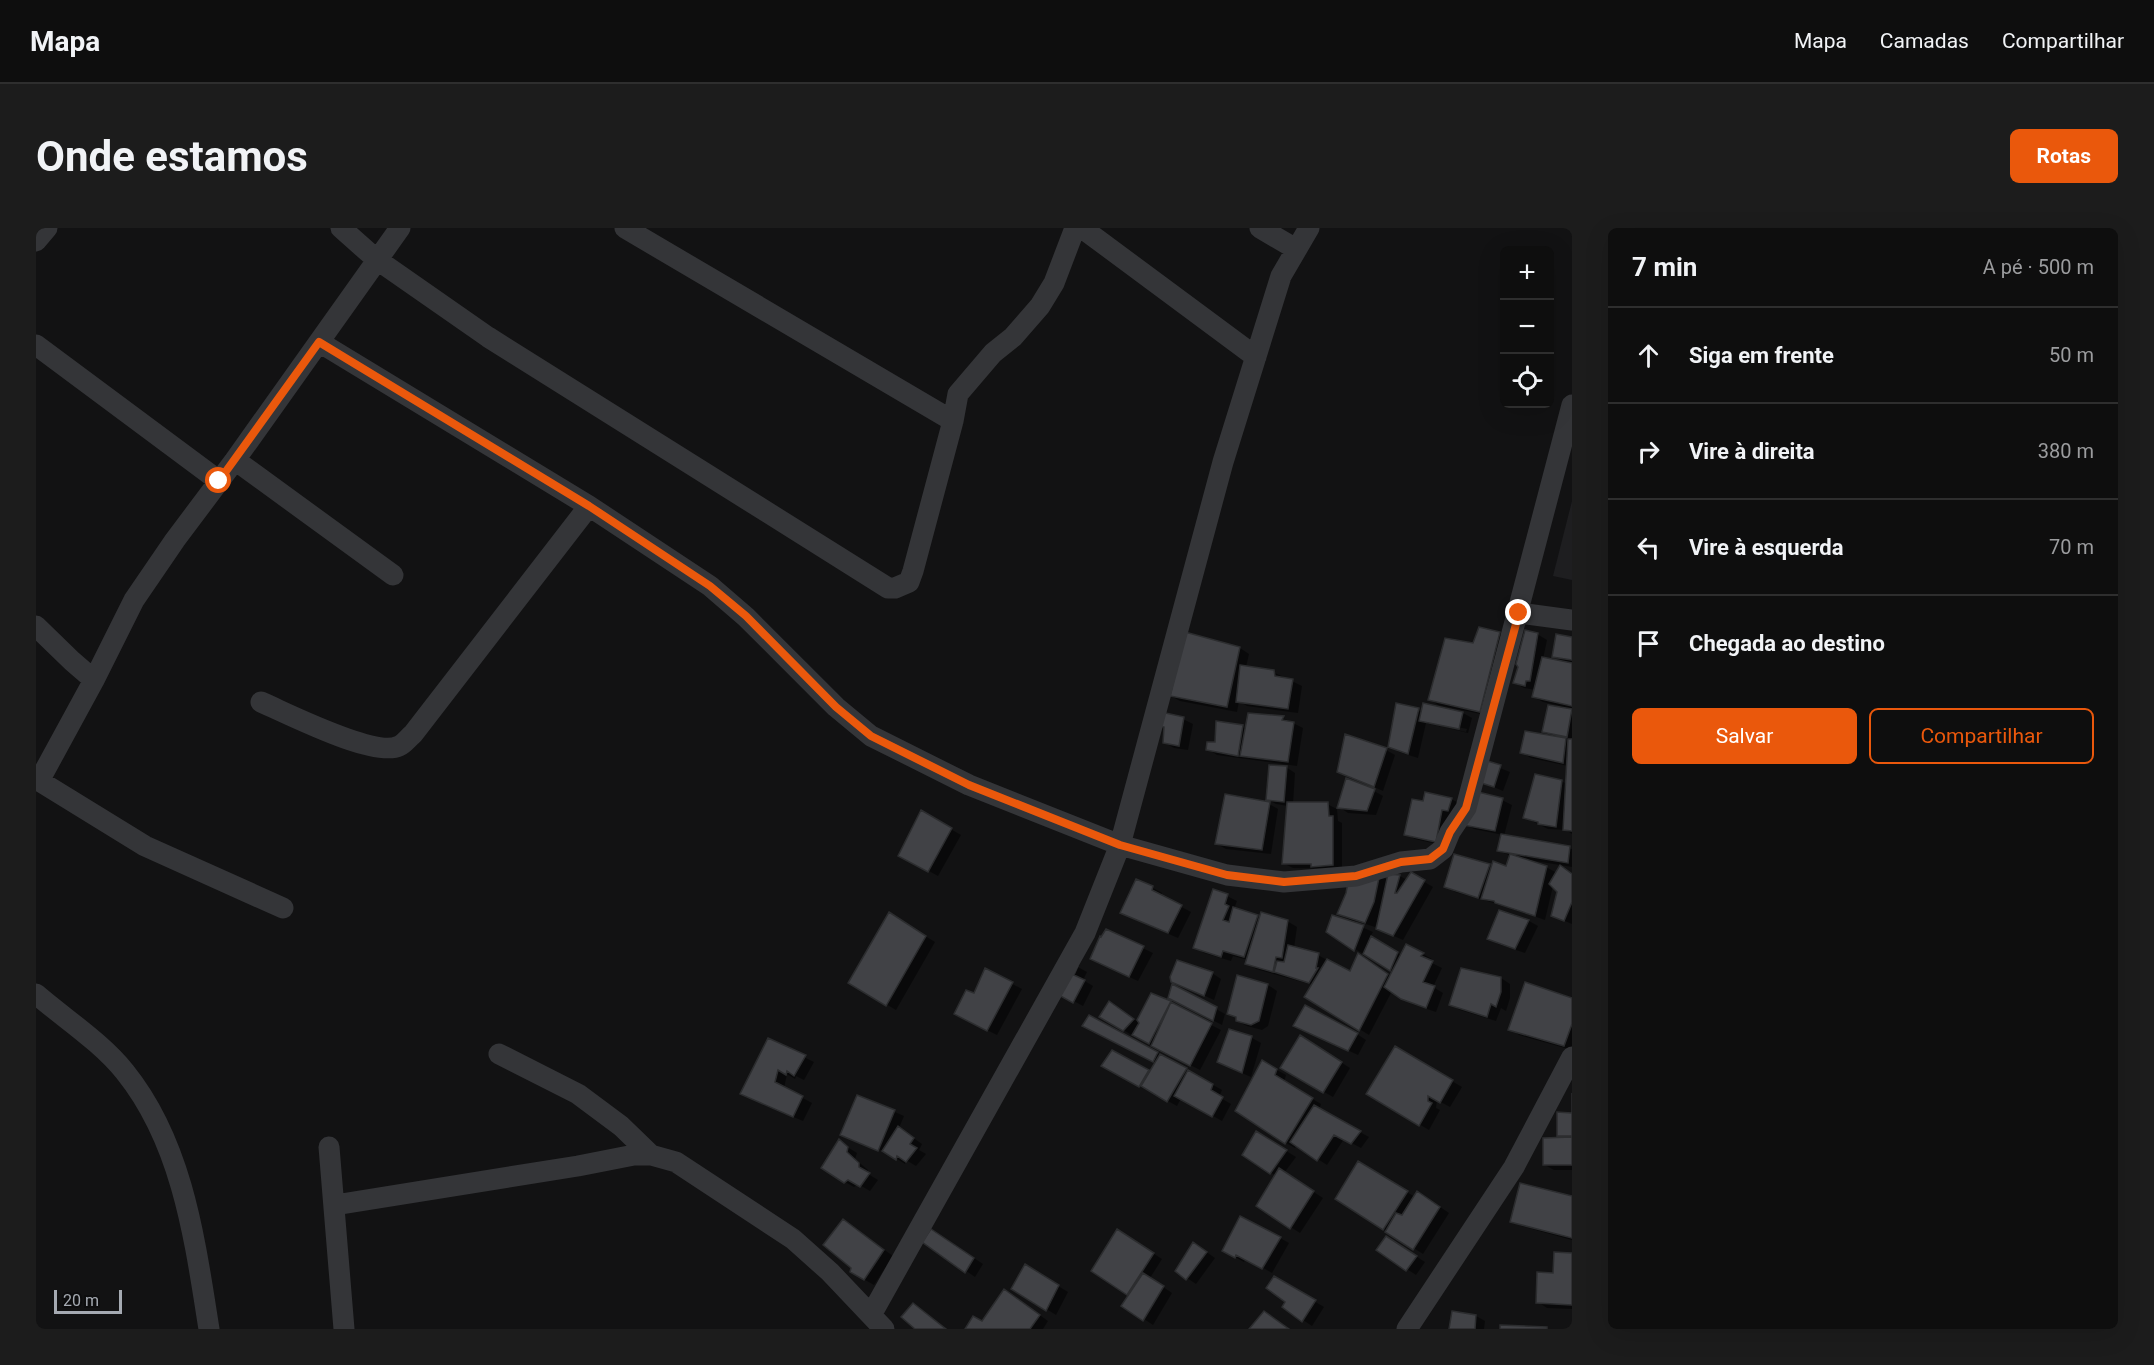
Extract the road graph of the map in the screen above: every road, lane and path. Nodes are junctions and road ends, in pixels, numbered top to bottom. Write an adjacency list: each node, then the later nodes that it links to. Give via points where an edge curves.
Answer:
1 (47, 228): 9 (street)
2 (341, 228): 11 (street)
3 (400, 228): 11 (street)
4 (625, 228): 16 (street)
5 (1075, 228): 16 (street, via 1054,283 1040,306 958,394)
6 (1082, 228): 14 (street)
7 (1260, 228): 10 (street)
8 (1309, 228): 10 (street)
9 (36, 241)
10 (1296, 249): 14 (street, via 1281,276)
11 (376, 259): 12 (street); 16 (street, via 488,337 888,588 909,582 914,571)
12 (319, 342): 17 (street); 19 (street)
13 (36, 345): 18 (street)
14 (1256, 357): 27 (street, via 1223,462)
15 (1572, 405): 21 (street)
16 (953, 421)
17 (236, 460): 18 (street); 20 (street)
18 (219, 481): 24 (street, via 134,600)
19 (589, 506): 25 (street, via 413,734 399,746 381,749 362,743); 27 (street, via 710,586 871,736 969,785)
20 (393, 575)
21 (1519, 613): 22 (street); 27 (street, via 1466,808 1443,849 1430,859 1401,862 1356,876 1284,882 1227,875)
22 (1572, 620)
23 (36, 626): 24 (street)
24 (94, 680): 26 (street)
25 (261, 702)
26 (37, 780): 28 (street, via 145,846)
27 (1120, 845): 35 (street, via 1085,933)
28 (283, 908)
29 (36, 994): 36 (street, via 125,1071 159,1126 195,1241)
30 (499, 1054): 33 (street, via 578,1094 621,1126)
31 (1572, 1057): 38 (street, via 1514,1167)
32 (329, 1146): 34 (street)
33 (651, 1155): 34 (street); 35 (street, via 676,1162 793,1239)
34 (335, 1205): 37 (street)
35 (878, 1322)
36 (209, 1329)
37 (344, 1329)
38 (1407, 1329)

